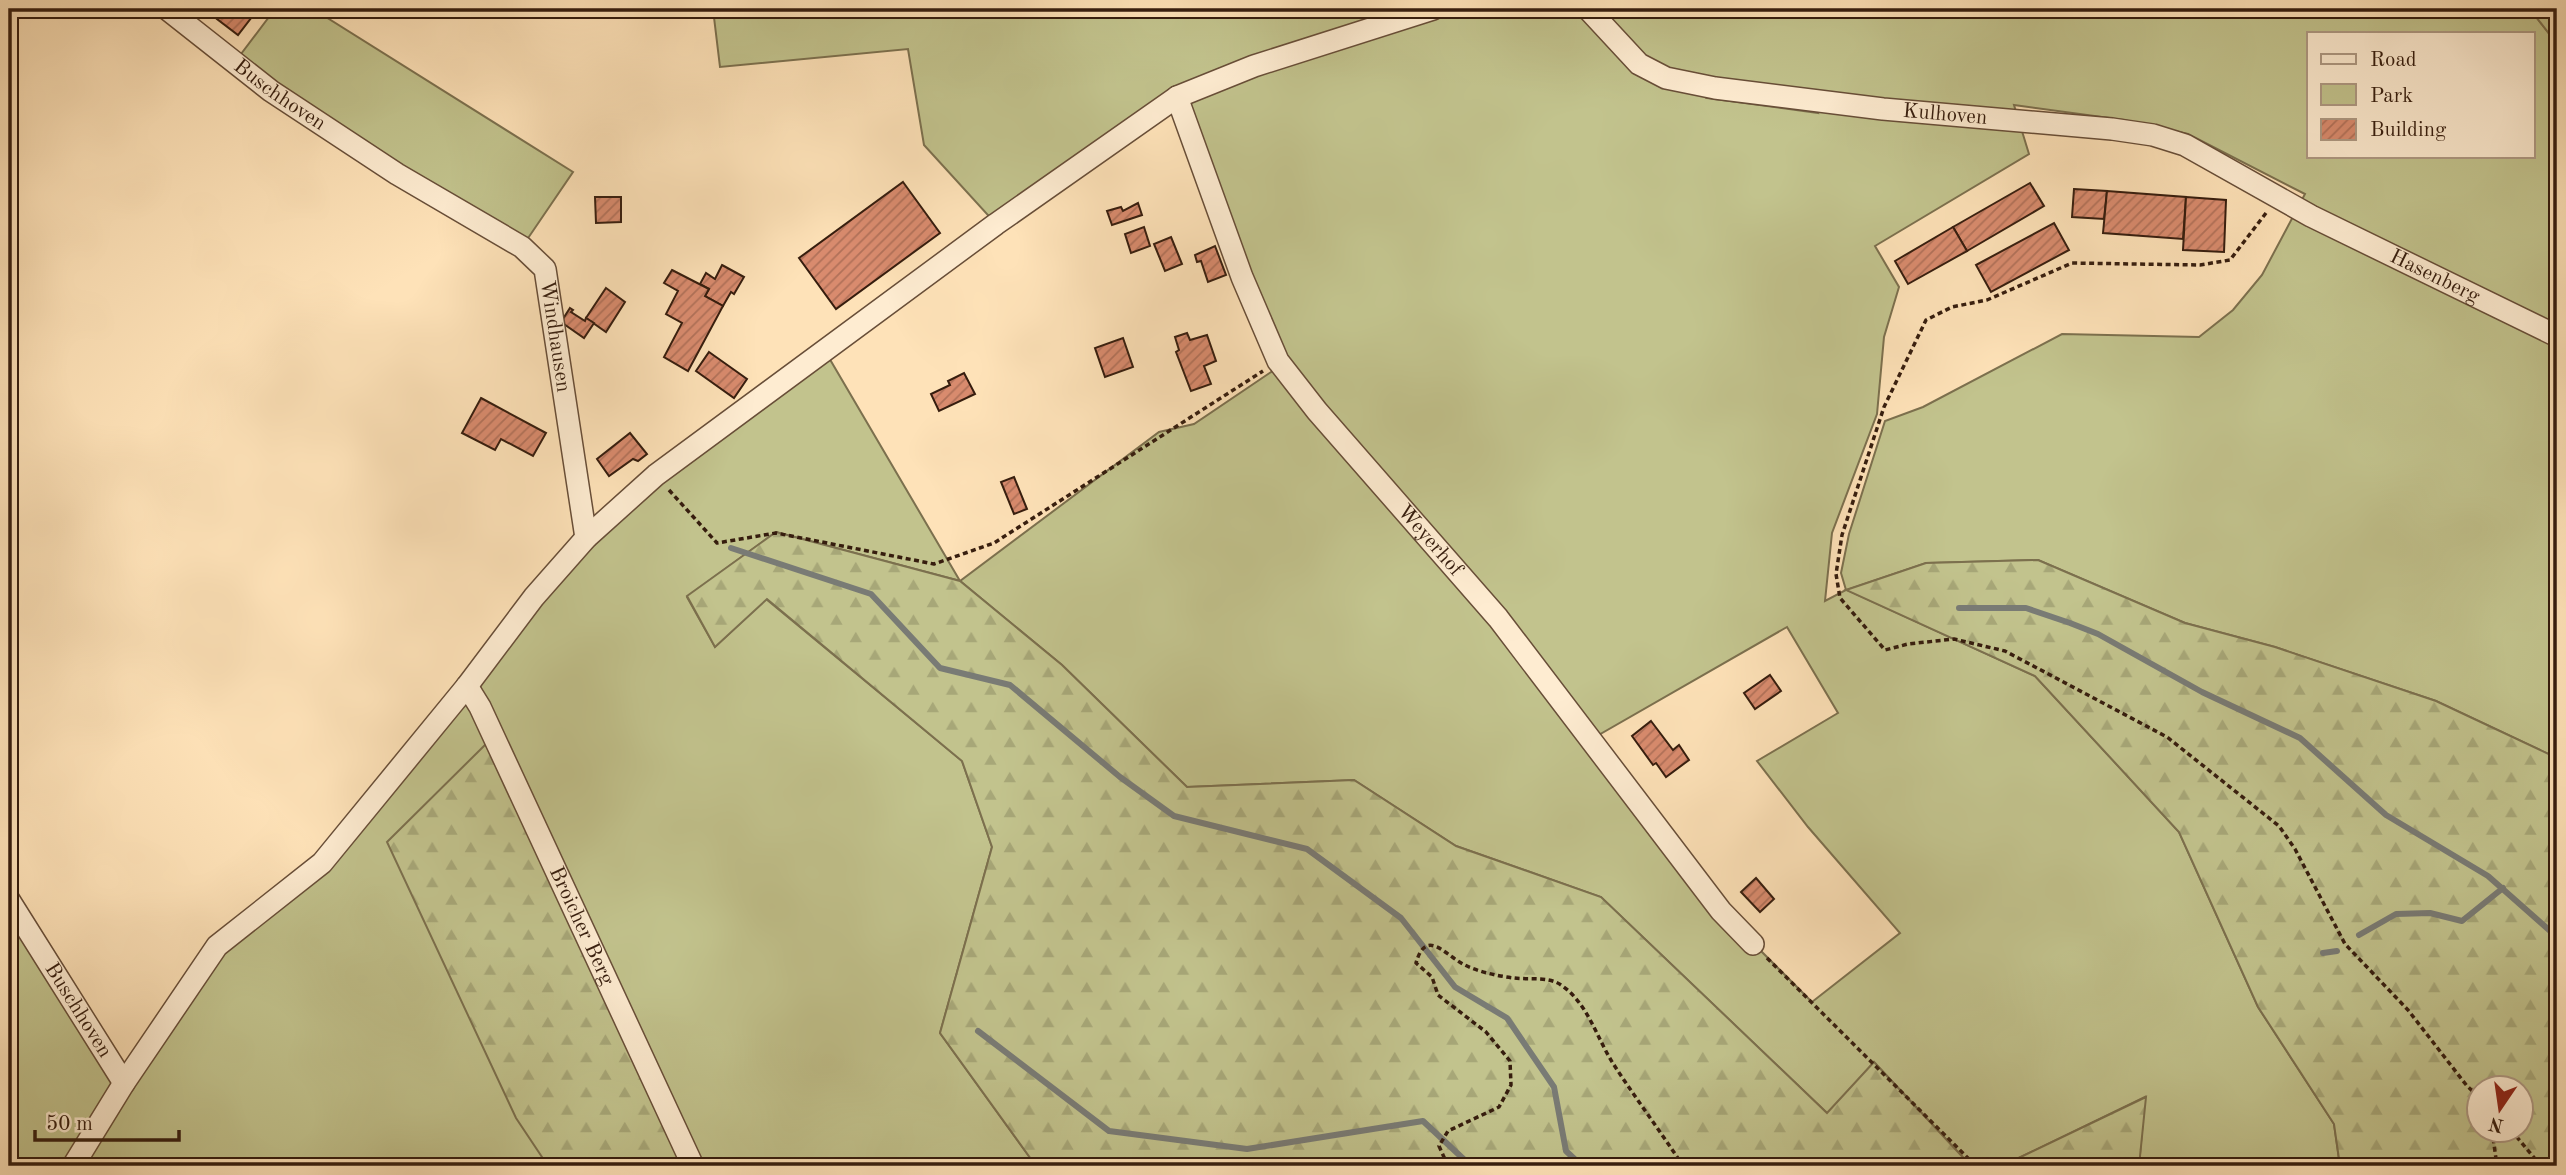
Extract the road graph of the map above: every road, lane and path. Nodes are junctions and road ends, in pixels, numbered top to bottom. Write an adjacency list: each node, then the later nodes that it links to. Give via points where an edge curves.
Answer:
1 (167, 9): 5 (street, Buschhoven, via 271,91)
2 (1433, 9): 4 (street, via 1254,66)
3 (1588, 9): 6 (street, Kulhoven, via 1639,64 1666,78 1883,109 2152,135 2185,145)
4 (1177, 97): 9 (street, Weyerhof, via 1242,277); 10 (street)
5 (397, 174): 11 (street, Windhausen, via 522,247 545,269)
6 (2278, 197): 7 (street, Kulhoven); 15 (path, via 2230,260 2200,265 2072,263 1987,300 1952,307 1926,320 1884,407 1842,535 1836,574 1840,598 1885,650 1954,639 2005,651 2167,737 2279,826 2345,944 2407,1010)
7 (2311, 216): 8 (street, Hasenberg)
8 (2557, 336)
9 (1278, 361): 10 (path, via 994,543 934,564 776,533 717,543); 14 (street, Weyerhof, via 1498,618 1721,911)
10 (656, 475): 11 (street)
11 (586, 538): 12 (street, via 534,597)
12 (467, 686): 16 (street, via 322,863 218,946); 20 (street, Broicher Berg)
13 (9, 901): 16 (street, Buschhoven)
14 (1753, 944): 23 (path)
15 (2464, 1082)
16 (124, 1083): 19 (street)
17 (2493, 1144): 24 (path)
18 (2523, 1144): 25 (path)
19 (73, 1166)
20 (693, 1166)
21 (1448, 1166): 22 (path, via 1438,1146 1442,1138 1499,1107 1511,1085 1510,1062 1486,1032 1438,995 1432,977 1416,963 1423,947 1435,945 1463,964 1489,973 1561,984 1583,1009 1613,1063)
22 (1683, 1166)
23 (1976, 1166)
24 (2497, 1166)
25 (2541, 1166)

